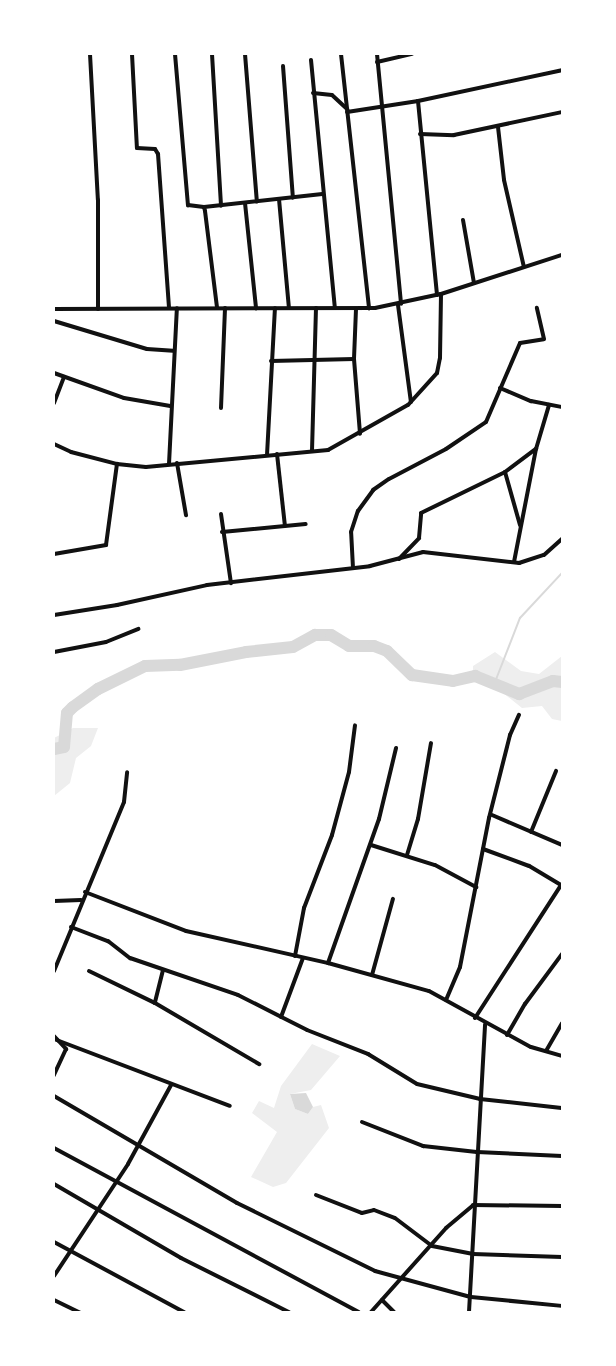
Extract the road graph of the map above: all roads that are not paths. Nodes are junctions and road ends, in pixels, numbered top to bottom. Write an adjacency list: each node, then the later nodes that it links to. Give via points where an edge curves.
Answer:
1 (90, 54): 44 (street, via 98,200)
2 (132, 54): 34 (street, via 137,148 155,149 158,154)
3 (175, 54): 26 (street, via 188,206)
4 (212, 54): 25 (street)
5 (245, 54): 23 (street)
6 (341, 54): 16 (street)
7 (377, 54): 10 (street)
8 (412, 54): 10 (street)
9 (311, 60): 13 (street)
10 (377, 62): 15 (street)
11 (283, 66): 21 (street)
12 (562, 70): 14 (street)
13 (314, 93): 16 (street, via 332,95); 20 (street)
14 (418, 101): 15 (street); 19 (street)
15 (381, 108): 16 (street); 32 (street)
16 (347, 111): 42 (street)
17 (562, 112): 18 (street)
18 (498, 127): 19 (street, via 454,135); 29 (street, via 504,180)
19 (420, 134): 31 (street)
20 (322, 194): 21 (street); 41 (street)
21 (293, 198): 22 (street)
22 (279, 199): 23 (street); 39 (street)
23 (257, 202): 24 (street)
24 (245, 203): 25 (street); 37 (street)
25 (221, 206): 26 (street)
26 (204, 208): 33 (street)
27 (463, 220): 30 (street)
28 (562, 254): 29 (street)
29 (524, 267): 30 (street)
30 (474, 283): 31 (street)
31 (439, 294): 32 (street); 55 (street, via 440,358 437,373)
32 (400, 304): 42 (street); 55 (street)
33 (217, 307): 35 (street); 36 (street)
34 (169, 308): 35 (street); 44 (street)
35 (176, 308): 48 (street)
36 (225, 308): 37 (street); 60 (street)
37 (256, 308): 38 (street)
38 (274, 308): 39 (street); 51 (street)
39 (289, 308): 40 (street)
40 (316, 308): 41 (street); 50 (street)
41 (336, 308): 45 (street)
42 (369, 308): 45 (street)
43 (537, 308): 54 (street, via 544,339 520,343)
44 (98, 309): 46 (street)
45 (356, 309): 49 (street)
46 (54, 310)
47 (54, 321): 48 (street, via 147,349)
48 (173, 351): 58 (street)
49 (354, 359): 50 (street); 61 (street)
50 (314, 360): 51 (street); 64 (street)
51 (271, 361): 66 (street)
52 (54, 373): 53 (street)
53 (64, 377): 56 (street); 58 (street, via 124,398)
54 (500, 388): 57 (street); 81 (street, via 486,422 374,490 354,521)
55 (411, 402): 61 (street)
56 (54, 403)
57 (549, 405): 59 (street); 63 (street)
58 (170, 406): 69 (street)
59 (562, 407)
60 (221, 408)
61 (360, 434): 64 (street, via 328,450)
62 (54, 444): 68 (street)
63 (536, 449): 70 (street); 74 (street)
64 (312, 452): 65 (street)
65 (277, 454): 66 (street); 75 (street)
66 (267, 455): 67 (street)
67 (177, 463): 69 (street); 72 (street)
68 (117, 464): 69 (street, via 146,467); 78 (street, via 106,545)
69 (169, 464)
70 (505, 472): 74 (street); 79 (street, via 421,513 419,538)
71 (221, 514): 76 (street)
72 (186, 515)
73 (306, 524): 75 (street)
74 (520, 525): 80 (street)
75 (285, 526): 76 (street)
76 (222, 532): 82 (street)
77 (562, 539): 80 (street, via 544,555)
78 (54, 554)
79 (398, 560): 80 (street, via 423,552); 81 (street)
80 (514, 562)
81 (353, 568): 82 (street)
82 (231, 583): 83 (street)
83 (54, 615)
84 (138, 629): 85 (street, via 106,642)
85 (54, 652)
86 (519, 715): 92 (street, via 507,746)
87 (355, 725): 105 (street, via 349,772 332,835 304,908)
88 (431, 743): 97 (street, via 418,819)
89 (396, 748): 94 (street)
90 (556, 771): 93 (street)
91 (127, 772): 99 (street, via 124,802)
92 (492, 815): 93 (street); 96 (street)
93 (531, 832): 95 (street)
94 (371, 845): 97 (street); 107 (street)
95 (562, 845)
96 (483, 849): 98 (street); 115 (street, via 529,866 561,885)
97 (408, 855): 98 (street)
98 (476, 887): 112 (street, via 460,967)
99 (85, 892): 101 (street); 105 (street, via 186,931)
100 (394, 899): 111 (street)
101 (82, 900): 102 (street); 103 (street)
102 (54, 901)
103 (71, 926): 108 (street, via 108,941 130,958); 109 (street)
104 (562, 954): 118 (street, via 525,1004)
105 (295, 956): 106 (street)
106 (303, 958): 107 (street); 114 (street)
107 (328, 963): 111 (street)
108 (163, 970): 113 (street); 114 (street, via 238,995)
109 (54, 971)
110 (89, 971): 113 (street)
111 (372, 975): 112 (street, via 429,991)
112 (446, 1000): 115 (street)
113 (155, 1003): 122 (street)
114 (281, 1018): 126 (street, via 368,1054 417,1084)
115 (475, 1018): 117 (street)
116 (562, 1023): 120 (street)
117 (484, 1024): 118 (street); 126 (street)
118 (507, 1035): 120 (street)
119 (55, 1038): 123 (street, via 66,1052); 124 (street)
120 (546, 1051): 121 (street)
121 (562, 1056)
122 (260, 1064)
123 (54, 1076)
124 (171, 1085): 127 (street); 130 (street)
125 (54, 1096): 130 (street)
126 (480, 1099): 128 (street); 132 (street)
127 (230, 1106)
128 (562, 1108)
129 (362, 1122): 132 (street, via 423,1146)
130 (140, 1144): 134 (street); 146 (street, via 237,1203 375,1271)
131 (54, 1148): 134 (street)
132 (477, 1152): 133 (street); 137 (street)
133 (562, 1156)
134 (116, 1182): 139 (street); 154 (street)
135 (54, 1184): 139 (street)
136 (316, 1195): 141 (street, via 362,1212 374,1210 395,1218)
137 (473, 1205): 138 (street); 141 (street, via 446,1228); 143 (street)
138 (562, 1206)
139 (99, 1210): 142 (street); 153 (street, via 181,1258)
140 (54, 1242): 142 (street)
141 (432, 1246): 143 (street); 146 (street)
142 (70, 1251): 145 (street); 152 (street)
143 (473, 1254): 144 (street); 147 (street)
144 (562, 1258)
145 (54, 1276)
146 (401, 1279): 147 (street); 149 (street)
147 (471, 1297): 150 (street); 157 (street)
148 (54, 1300): 151 (street)
149 (382, 1300): 155 (street); 156 (street)
150 (562, 1306)
151 (78, 1312)
152 (184, 1312)
153 (289, 1312)
154 (359, 1312)
155 (371, 1312)
156 (394, 1312)
157 (469, 1312)

